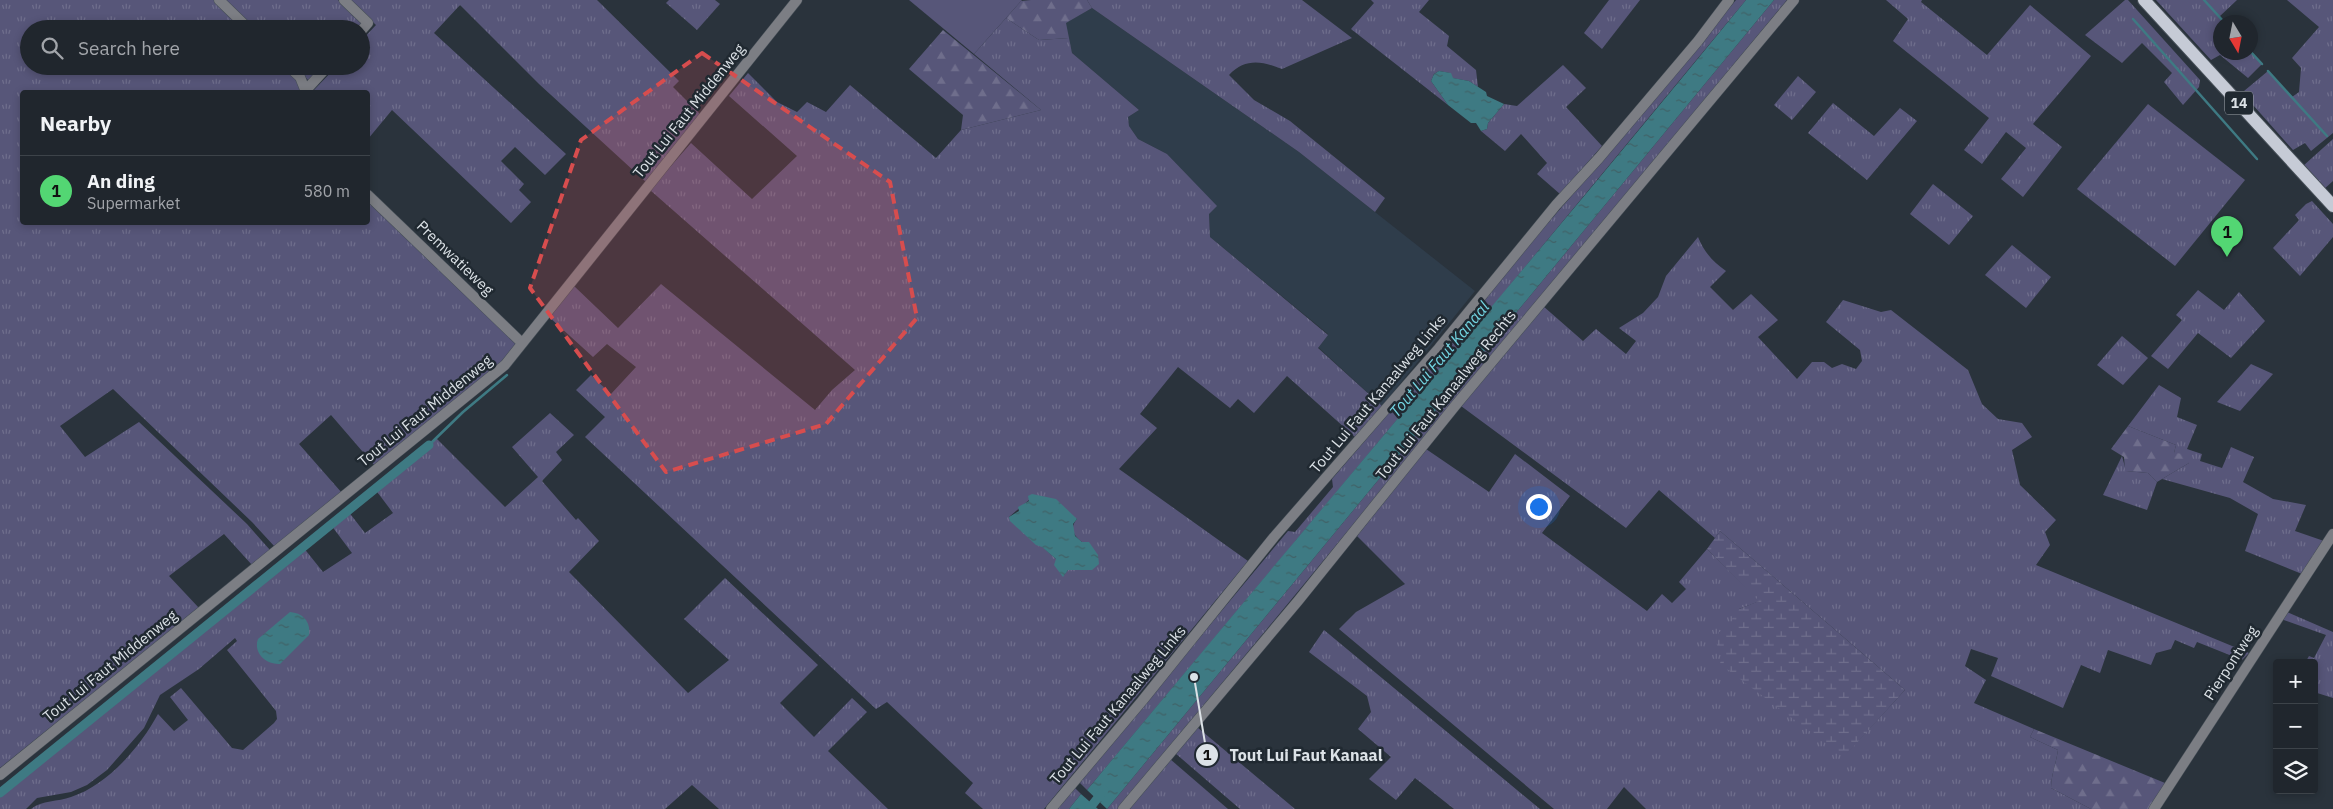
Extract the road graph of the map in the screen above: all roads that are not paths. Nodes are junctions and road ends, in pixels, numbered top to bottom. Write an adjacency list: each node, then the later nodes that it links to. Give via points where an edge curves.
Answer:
1 (219, 0): 7 (street)
2 (344, 0): 8 (street)
3 (797, 0): 15 (street, Tout Lui Faut Middenweg)
4 (1729, 0): 18 (street, Tout Lui Faut Kanaalweg Links, via 1439,348 1274,537)
5 (1794, 0): 19 (street, Tout Lui Faut Kanaalweg Rechts)
6 (2144, 0): 14 (main road, 14)
7 (240, 20)
8 (365, 20)
9 (298, 75): 11 (street)
10 (320, 75): 12 (street)
11 (306, 90)
12 (307, 90)
13 (370, 197): 15 (street, Premwatieweg)
14 (2333, 206)
15 (522, 343): 17 (street, Tout Lui Faut Middenweg, via 505,365)
16 (2333, 534): 20 (street, Pierpontweg)
17 (0, 775)
18 (1051, 809)
19 (1123, 809)
20 (2154, 809)

